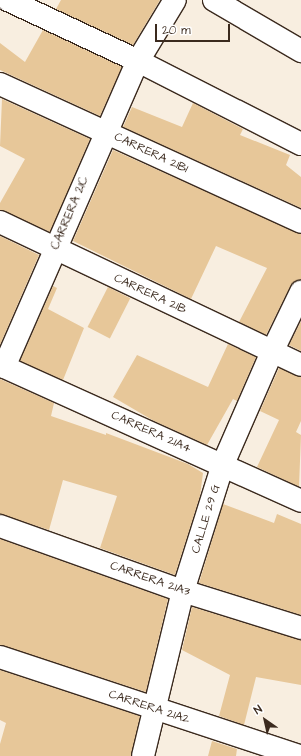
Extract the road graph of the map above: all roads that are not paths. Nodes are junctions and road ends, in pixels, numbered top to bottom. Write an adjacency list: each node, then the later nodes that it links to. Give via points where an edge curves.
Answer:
1 (8, 0): 5 (street)
2 (175, 0): 5 (street, CARRERA 21C)
3 (214, 0): 4 (street)
4 (301, 51)
5 (138, 61): 7 (street, CARRERA 21C); 8 (street)
6 (0, 84): 7 (street, CARRERA 21B1)
7 (105, 131): 10 (street, CARRERA 21B1); 11 (street, CARRERA 21C)
8 (301, 144)
9 (0, 222): 11 (street, CARRERA 21B)
10 (301, 222)
11 (55, 249): 13 (street, CARRERA 21B); 15 (street, CARRERA 21C)
12 (301, 292): 13 (street, CALLE 29 G)
13 (272, 352): 14 (street, CARRERA 21B); 16 (street, CALLE 29 G)
14 (301, 365)
15 (2, 366): 16 (street, CARRERA 21A4)
16 (222, 464): 17 (street, CARRERA 21A4); 19 (street, CALLE 29 G)
17 (301, 501)
18 (0, 526): 19 (street, CARRERA 21A3)
19 (183, 590): 20 (street, CARRERA 21A3); 22 (street, CALLE 29 G)
20 (301, 628)
21 (0, 657): 22 (street, CARRERA 21A2)
22 (152, 709): 23 (street, CALLE 29 G); 24 (street, CARRERA 21A2)
23 (142, 756)
24 (299, 756)

